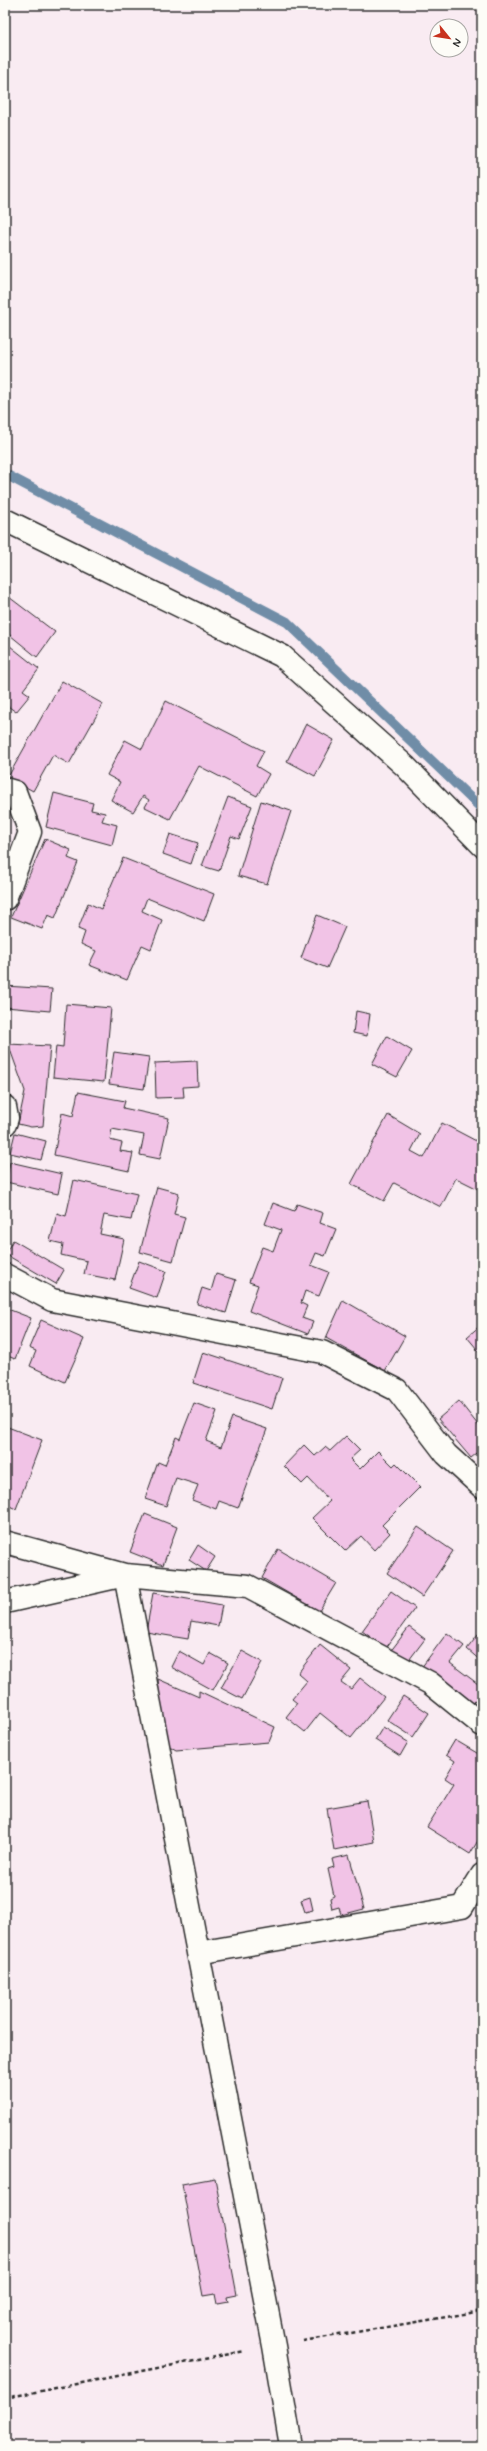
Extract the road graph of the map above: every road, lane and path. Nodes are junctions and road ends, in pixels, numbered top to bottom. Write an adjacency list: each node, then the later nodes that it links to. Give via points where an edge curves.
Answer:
1 (5, 520): 3 (street, via 282,656 405,766)
2 (5, 789): 4 (street, via 15,792 30,832)
3 (482, 845)
4 (5, 899)
5 (5, 1107): 6 (street)
6 (5, 1124)
7 (5, 1275): 8 (street, via 52,1300 322,1352 397,1390 446,1454)
8 (482, 1487)
9 (5, 1542): 10 (street)
10 (126, 1575): 11 (street); 12 (street, via 248,1586 430,1683); 14 (street)
11 (5, 1602)
12 (482, 1725)
13 (482, 1875): 14 (street, via 462,1907)
14 (198, 1953): 16 (street)
15 (482, 2311): 16 (path)
16 (274, 2346): 17 (path); 18 (street)
17 (5, 2398)
18 (291, 2446)

